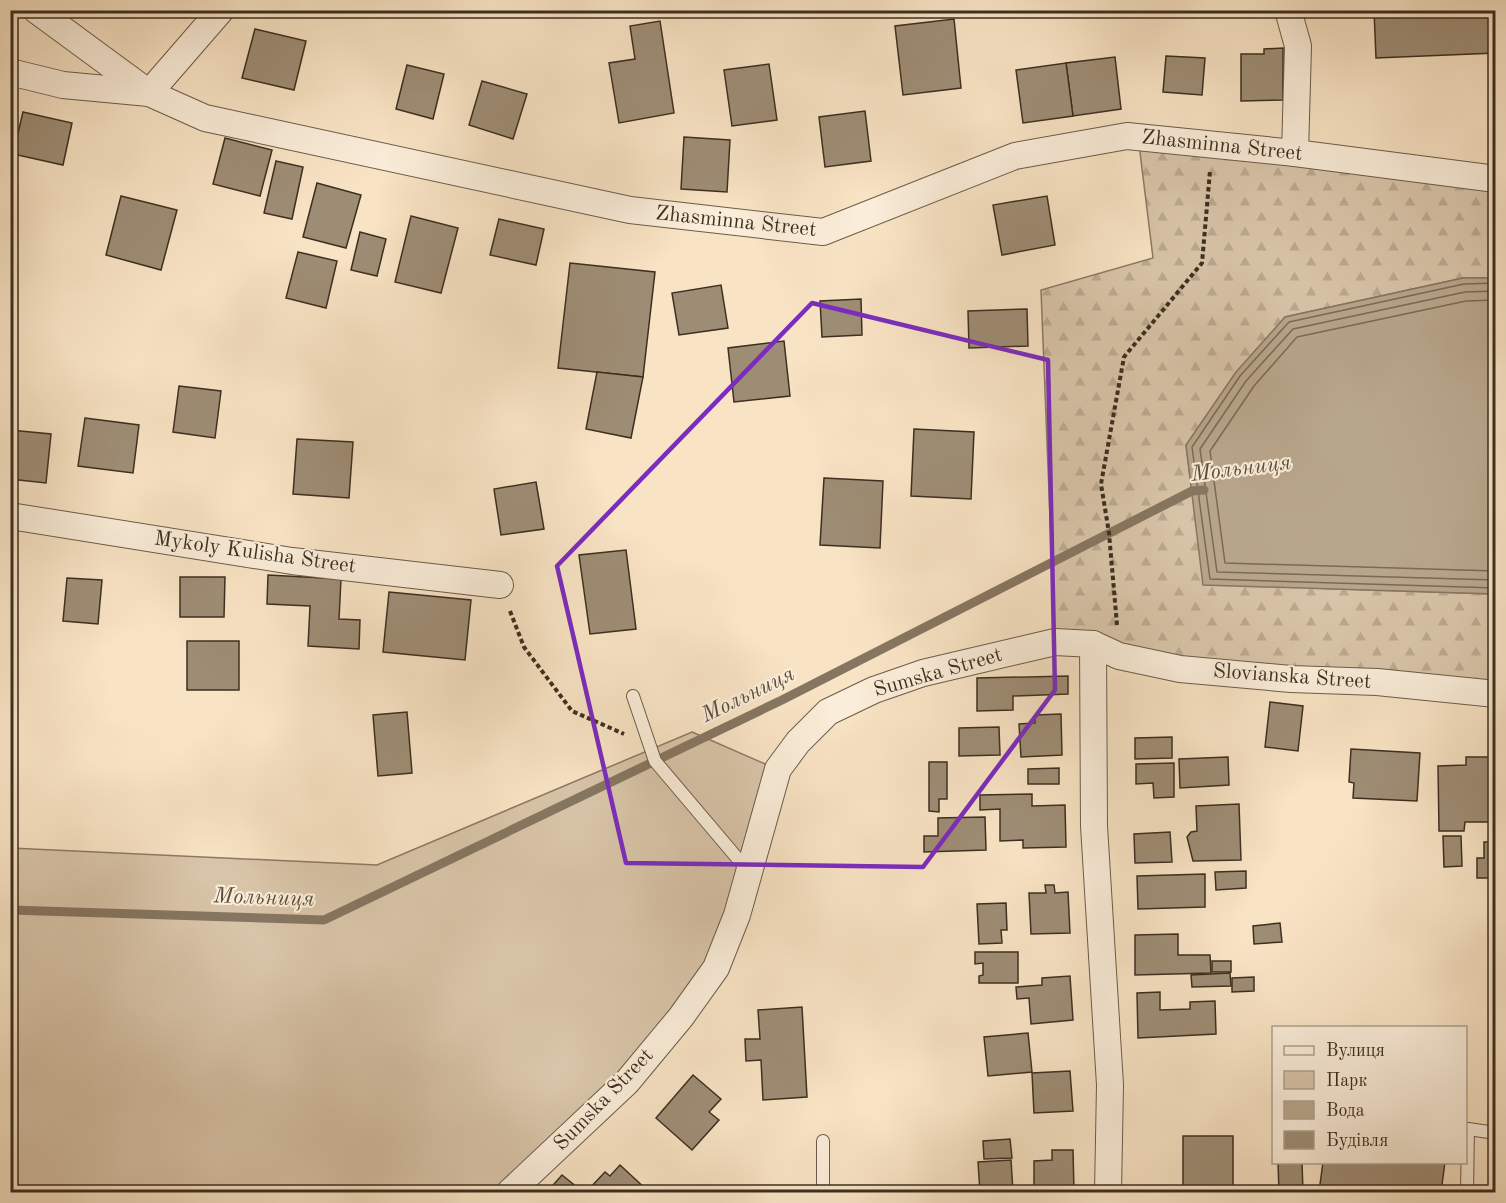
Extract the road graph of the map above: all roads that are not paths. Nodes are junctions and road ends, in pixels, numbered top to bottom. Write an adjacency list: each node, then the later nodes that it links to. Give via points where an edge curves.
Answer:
1 (36, 10): 5 (street)
2 (220, 10): 5 (street)
3 (1288, 10): 6 (street, via 1298,46)
4 (10, 72): 5 (street, Zhasminna Street, via 63,85)
5 (149, 93): 6 (street, Zhasminna Street, via 205,118 630,210 823,232 1015,156 1127,136)
6 (1295, 153): 7 (street, Zhasminna Street)
7 (1496, 179)
8 (10, 516): 9 (street, Mykoly Kulisha Street, via 292,561)
9 (500, 585)
10 (1093, 644): 11 (street, Slovianska Street, via 1119,656 1180,669); 13 (street, Sumska Street, via 1055,642 923,673 828,712 778,769); 19 (street, via 1094,826 1110,1085)
11 (1496, 694)
12 (633, 696): 13 (lane, via 655,761)
13 (749, 873): 17 (street, Sumska Street, via 716,968 681,1017 627,1082)
14 (1467, 1129): 15 (lane); 20 (lane)
15 (1496, 1133)
16 (823, 1141): 18 (lane)
17 (510, 1192)
18 (823, 1192)
19 (1108, 1192)
20 (1467, 1192)

